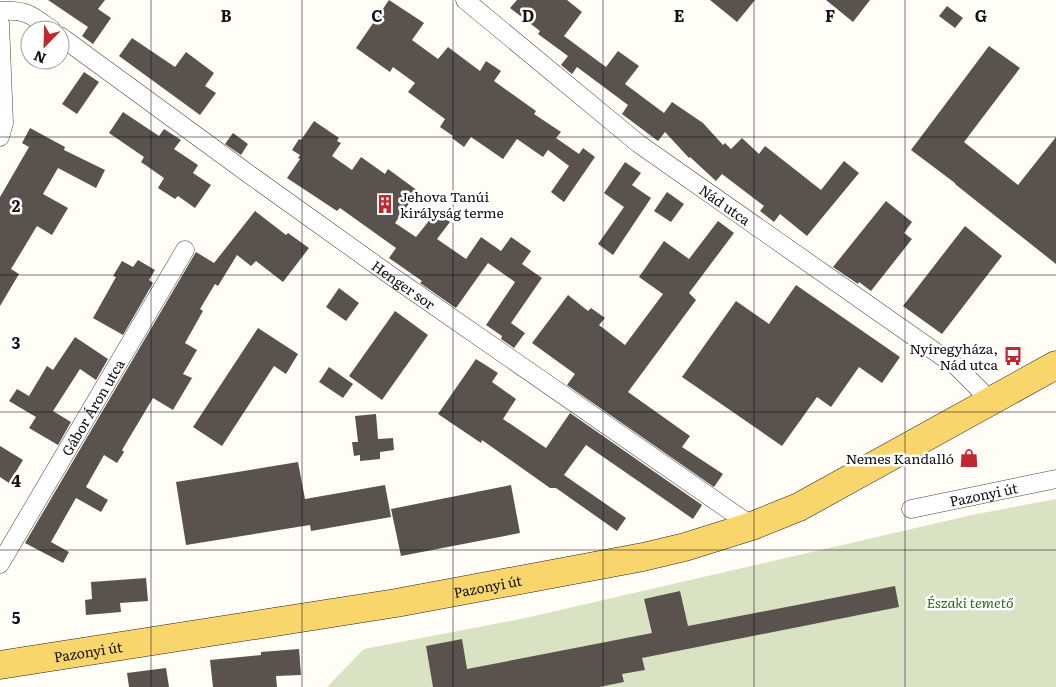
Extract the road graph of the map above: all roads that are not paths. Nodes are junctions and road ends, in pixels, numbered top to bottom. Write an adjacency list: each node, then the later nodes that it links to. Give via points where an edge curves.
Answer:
1 (464, 0): 9 (street, Nád utca, via 639,144 957,367)
2 (0, 11): 3 (street, via 28,13)
3 (38, 20)
4 (0, 23): 6 (street, via 4,123)
5 (70, 43): 12 (street, Henger sor, via 390,275)
6 (0, 137)
7 (185, 250): 13 (street, Gábor Áron utca)
8 (1056, 365): 9 (main road)
9 (991, 401): 12 (main road, Pazonyi út, via 799,507)
10 (1056, 479): 11 (street, Pazonyi út)
11 (911, 509)
12 (752, 526): 14 (main road, Pazonyi út, via 644,557 406,602)
13 (0, 564)
14 (0, 665)

